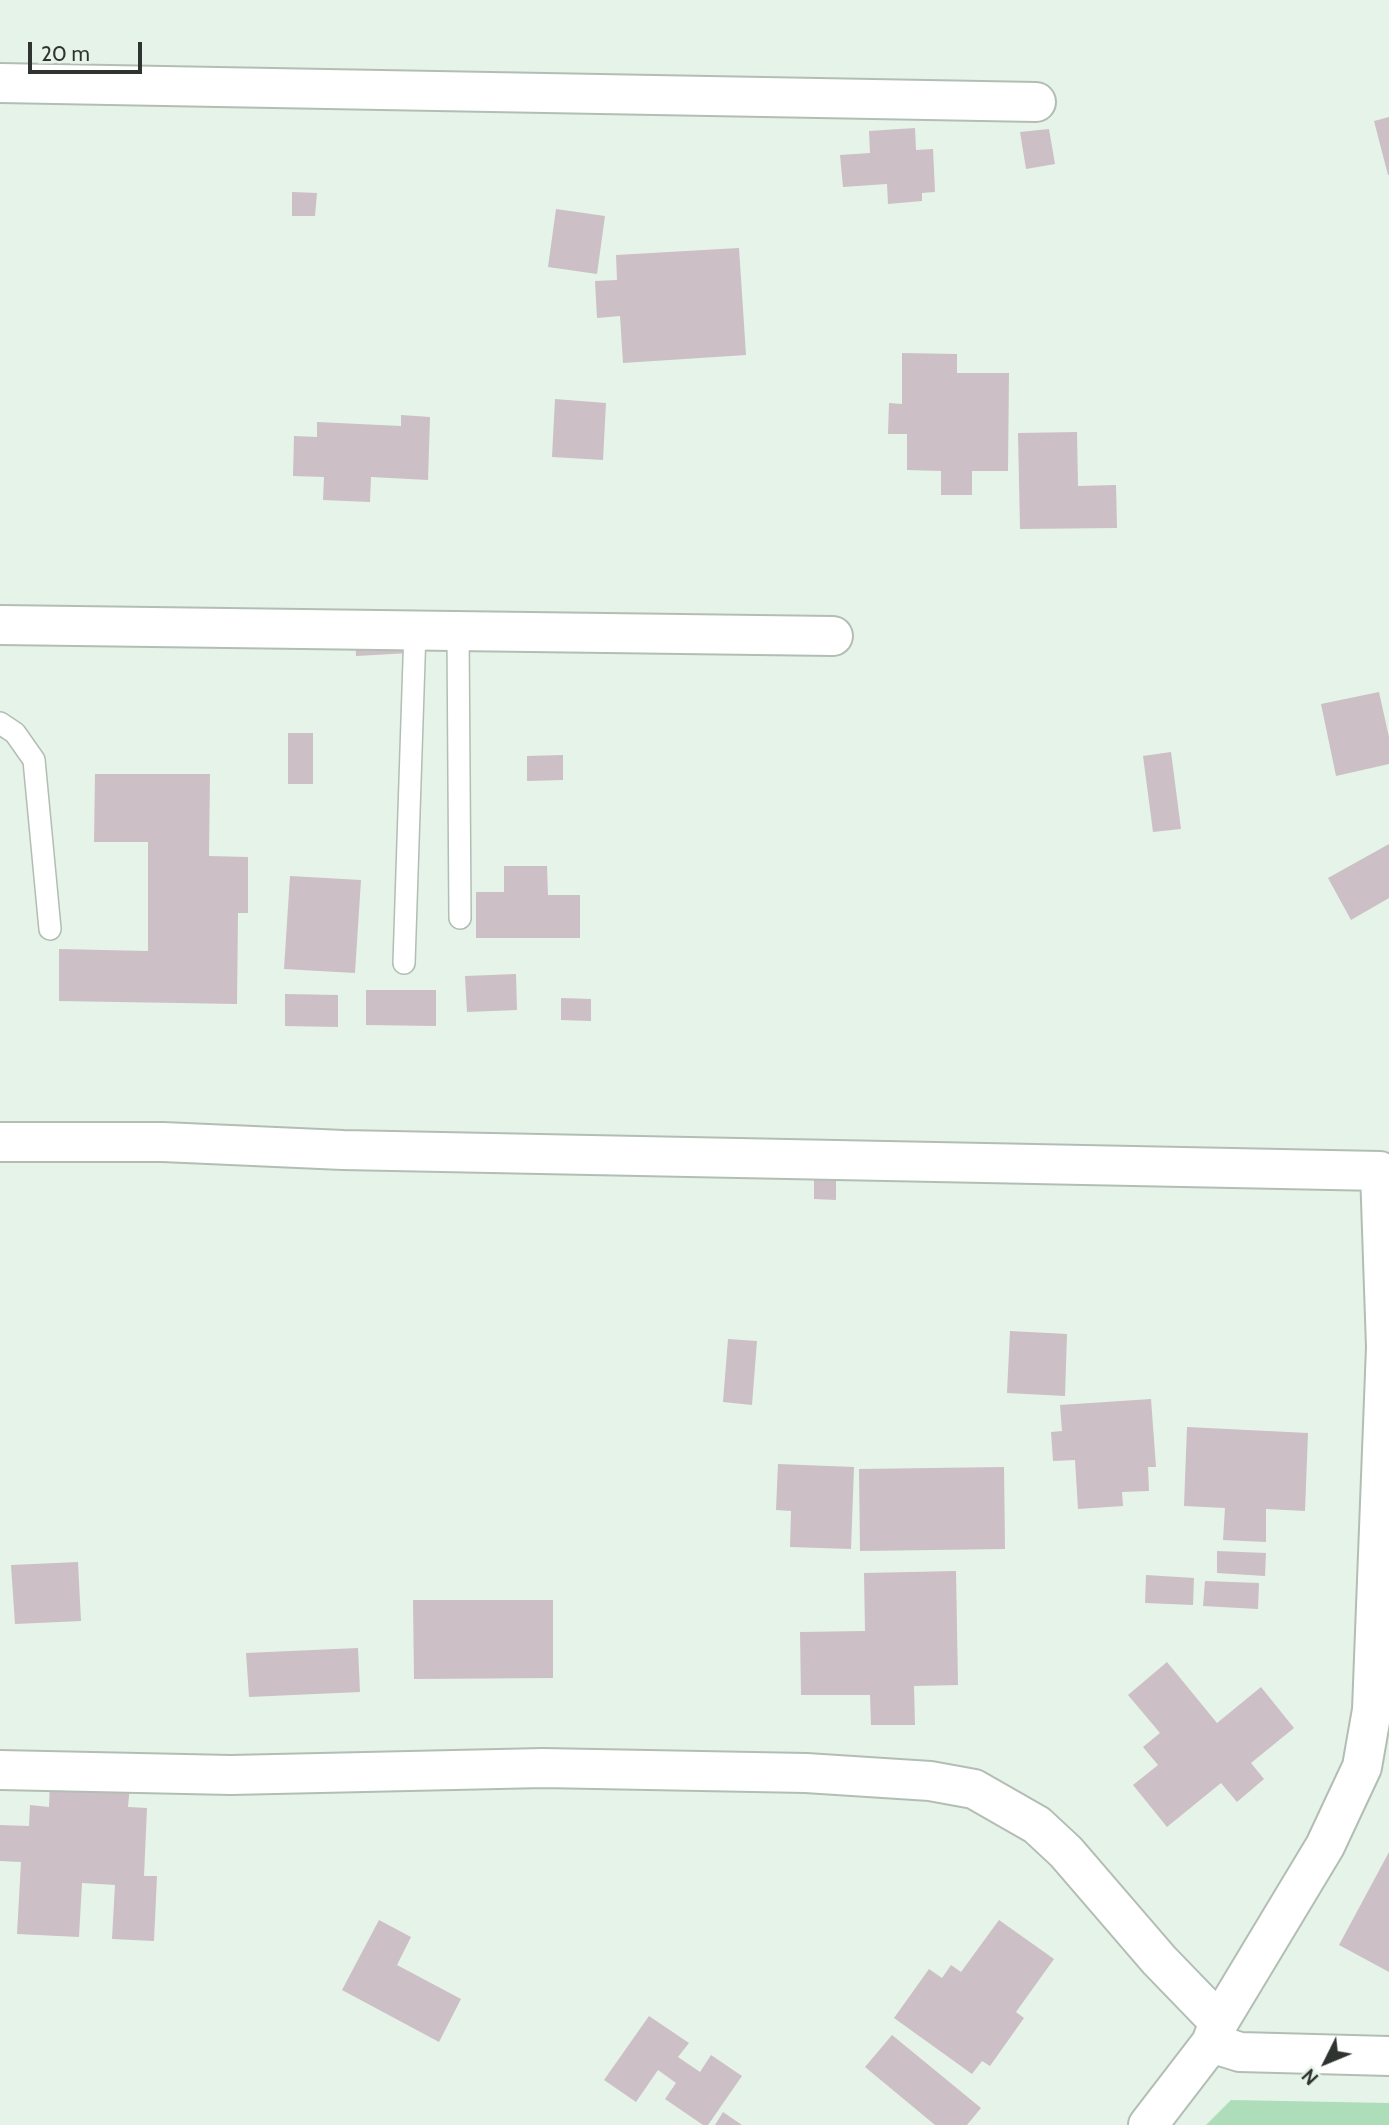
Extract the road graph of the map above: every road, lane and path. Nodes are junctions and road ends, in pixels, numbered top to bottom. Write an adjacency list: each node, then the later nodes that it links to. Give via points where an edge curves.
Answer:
1 (0, 83): 2 (street)
2 (1036, 102)
3 (0, 625): 4 (street)
4 (415, 630): 5 (street); 10 (lane)
5 (458, 631): 6 (street); 8 (lane)
6 (833, 636)
7 (0, 723): 9 (lane, via 15,733 34,760)
8 (460, 918)
9 (50, 929)
10 (404, 963)
11 (0, 1142): 12 (street)
12 (1384, 1171): 14 (street, via 1386,1347 1371,1710 1362,1767 1325,1846)
13 (0, 1770): 14 (street, via 232,1775 626,1770 820,1774 930,1781 974,1789 1037,1825 1066,1852)
14 (1215, 2032): 15 (street, via 1240,2052); 16 (street)
15 (1389, 2056)
16 (1148, 2125)

